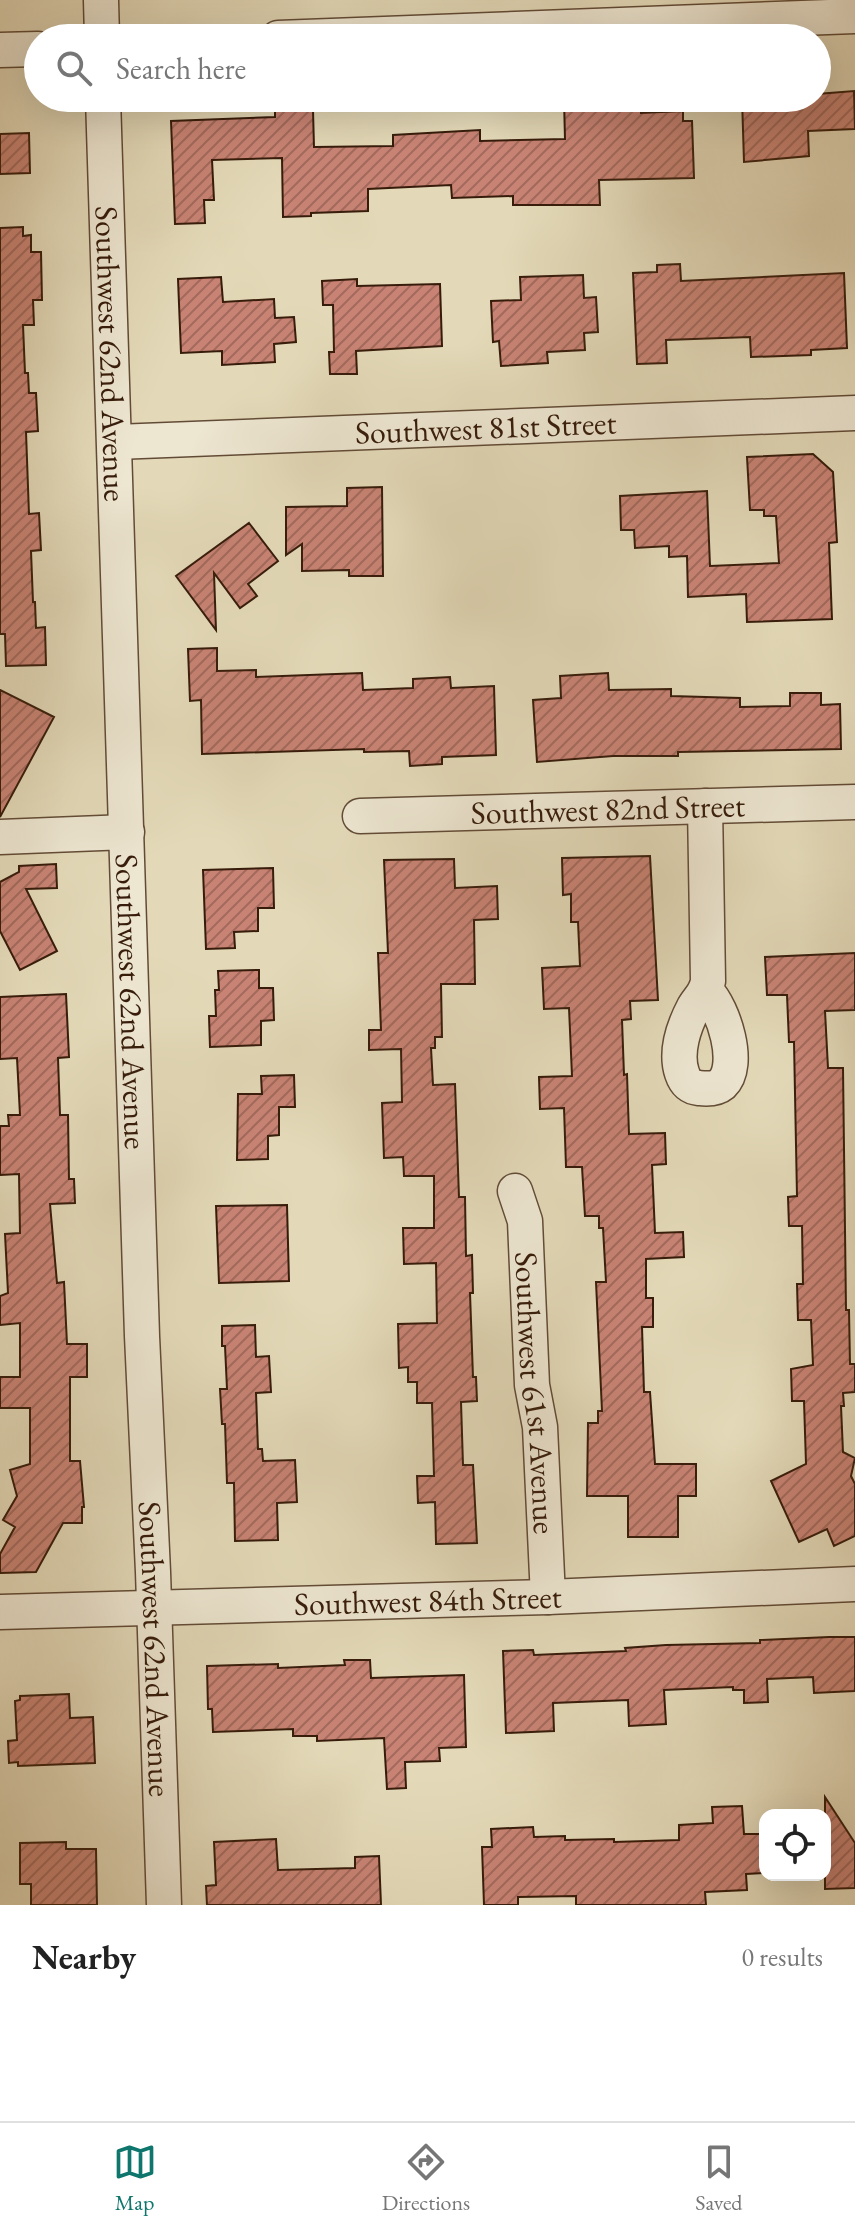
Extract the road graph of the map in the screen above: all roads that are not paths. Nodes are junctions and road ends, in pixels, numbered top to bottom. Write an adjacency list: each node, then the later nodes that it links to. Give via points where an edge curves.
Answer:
1 (101, 0): 3 (street)
2 (855, 16): 4 (street)
3 (102, 24)
4 (645, 24)
5 (24, 49): 6 (street)
6 (0, 50)
7 (104, 112): 9 (street, Southwest 62nd Avenue)
8 (855, 413): 9 (street, Southwest 81st Street)
9 (116, 442): 13 (street, Southwest 62nd Avenue)
10 (855, 802): 11 (street, Southwest 82nd Street)
11 (705, 806): 12 (street, Southwest 82nd Street); 15 (street)
12 (360, 816)
13 (127, 832): 14 (street); 19 (street, Southwest 62nd Avenue)
14 (0, 837)
15 (707, 992)
16 (515, 1191): 18 (street, Southwest 61st Avenue, via 525,1221)
17 (855, 1584): 18 (street, Southwest 84th Street)
18 (548, 1597): 19 (street, Southwest 84th Street)
19 (155, 1608): 20 (street, Southwest 84th Street); 21 (street, Southwest 62nd Avenue)
20 (0, 1612)
21 (164, 1905)

